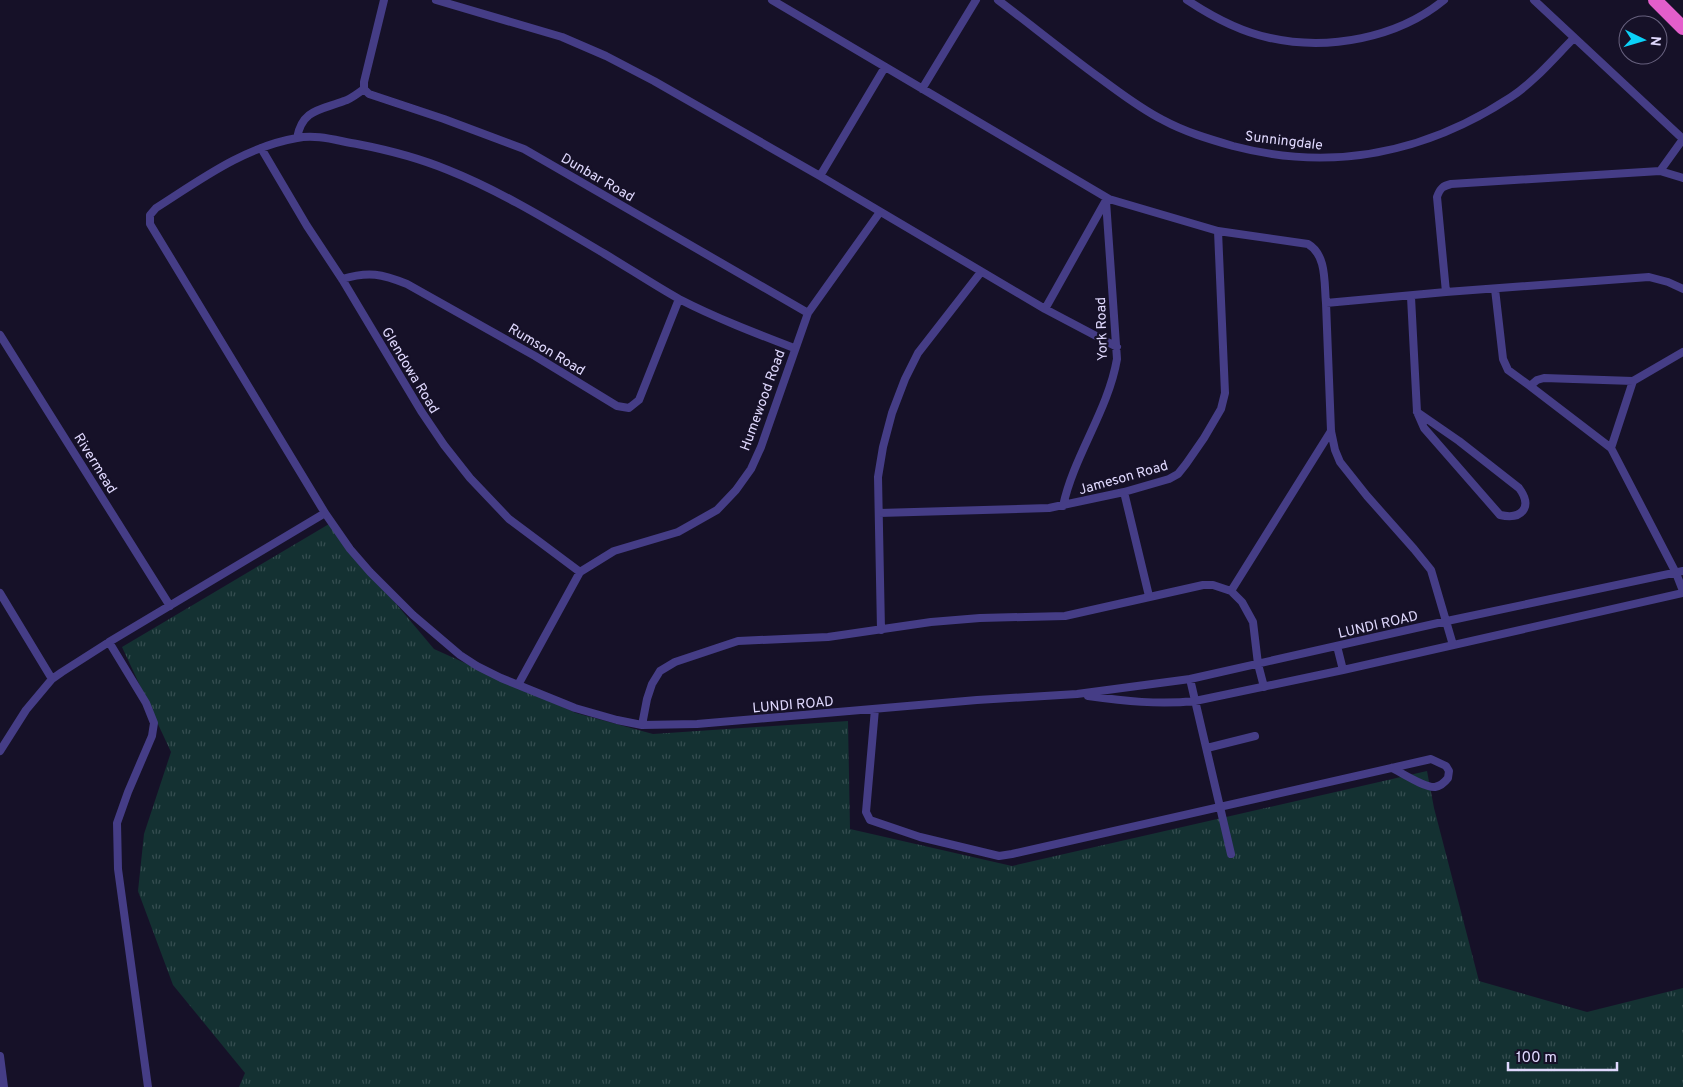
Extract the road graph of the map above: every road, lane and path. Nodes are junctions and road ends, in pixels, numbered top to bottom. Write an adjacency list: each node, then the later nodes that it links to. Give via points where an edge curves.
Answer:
1 (384, 0): 13 (street)
2 (436, 0): 19 (street, via 562,37 606,56)
3 (772, 0): 12 (street)
4 (976, 0): 14 (street)
5 (998, 0): 11 (street, Sunningdale, via 1127,98 1162,120 1201,137 1299,158 1370,155 1433,138 1512,96)
6 (1187, 0): 7 (street, via 1239,28 1270,38 1306,43 1368,37 1402,25)
7 (1444, 0)
8 (1534, 0): 11 (street)
9 (1655, 0): 10 (highway)
10 (1683, 28)
11 (1574, 38): 16 (street)
12 (885, 67): 14 (street); 19 (street)
13 (364, 89): 15 (street, via 343,102 308,115); 33 (street, Dunbar Road, via 368,94 524,149)
14 (922, 89): 21 (street)
15 (297, 138): 17 (street); 30 (street, via 323,138 367,146 448,170 535,213)
16 (1683, 139): 18 (street)
17 (262, 148): 25 (street, Glendowa Road); 45 (street, LUNDI ROAD, via 241,156 156,208 150,215 150,224)
18 (1660, 171): 20 (street); 28 (street, via 1444,186 1438,196)
19 (820, 176): 22 (street)
20 (1683, 178)
21 (1107, 200): 23 (street); 32 (street); 36 (street, York Road)
22 (880, 212): 24 (street); 33 (street, Humewood Road)
23 (1218, 231): 31 (street, via 1308,244 1316,248 1321,257); 43 (street, Jameson Road, via 1225,374 1221,409 1178,474)
24 (981, 272): 32 (street); 46 (street, via 918,353 905,379 883,447 878,477)
25 (342, 279): 30 (street, Rumson Road, via 374,273 407,284 617,406 629,408 639,400); 47 (street, Glendowa Road, via 421,411 458,464 509,519)
26 (1495, 289): 27 (street, via 1649,276); 28 (street); 39 (street, via 1503,359 1508,370)
27 (1683, 289)
28 (1446, 292): 29 (street)
29 (1411, 296): 31 (street); 40 (street)
30 (679, 299): 35 (street)
31 (1326, 303): 41 (street)
32 (1045, 309): 36 (street)
33 (808, 313): 35 (street, Humewood Road)
34 (0, 335): 53 (street, Rivermead)
35 (794, 348): 47 (street, Humewood Road, via 761,447 736,490 717,510 678,532 614,552)
36 (1117, 348): 44 (street, York Road, via 1114,376)
37 (1683, 352): 38 (street)
38 (1633, 381): 39 (street, via 1544,378); 42 (street)
39 (1530, 386): 42 (street)
40 (1417, 412): 40 (street, via 1519,488 1526,497 1526,504 1518,515 1511,518 1500,515 1424,428)
41 (1331, 431): 49 (street); 54 (street, via 1340,462 1429,567)
42 (1611, 448): 48 (street)
43 (1124, 492): 44 (street, Jameson Road); 52 (street)
44 (1063, 506): 46 (street, Jameson Road)
45 (325, 513): 53 (street); 63 (street, LUNDI ROAD, via 350,549 413,616 460,655)
46 (879, 513): 55 (street)
47 (580, 572): 63 (street)
48 (1680, 572): 51 (street); 54 (street, LUNDI ROAD)
49 (1231, 591): 52 (street, via 1203,585); 59 (street, via 1242,602 1253,622)
50 (0, 592): 61 (street)
51 (1683, 592): 58 (street, LUNDI ROAD)
52 (1149, 596): 55 (street, via 1065,616 980,618)
53 (170, 606): 56 (street)
54 (1447, 621): 57 (street, LUNDI ROAD); 58 (street)
55 (881, 630): 68 (street, via 828,637 738,641 675,662 655,678)
56 (109, 642): 61 (street); 77 (street, via 146,703 154,723 152,736 117,823 118,869)
57 (1337, 646): 59 (street, LUNDI ROAD); 60 (street)
58 (1452, 646): 60 (street, LUNDI ROAD)
59 (1258, 664): 62 (street, LUNDI ROAD); 64 (street)
60 (1342, 670): 64 (street, LUNDI ROAD)
61 (52, 679): 71 (street, via 26,710)
62 (1190, 679): 65 (street, LUNDI ROAD); 66 (street)
63 (518, 684): 68 (street, LUNDI ROAD, via 575,708)
64 (1264, 687): 66 (street, LUNDI ROAD)
65 (1077, 694): 66 (street, LUNDI ROAD, via 1148,703); 67 (street, LUNDI ROAD)
66 (1195, 701): 70 (street)
67 (876, 709): 68 (street, LUNDI ROAD, via 697,724); 73 (street, via 866,812 873,822 920,837 1004,856)
68 (642, 725)
69 (1255, 736): 70 (street)
70 (1207, 748): 73 (street)
71 (0, 751)
72 (1392, 768): 72 (street, via 1434,787 1442,784 1449,772 1446,766 1431,760); 73 (street)
73 (1220, 806): 74 (street)
74 (1231, 854)
75 (0, 1056): 76 (street)
76 (4, 1087)
77 (148, 1087)

